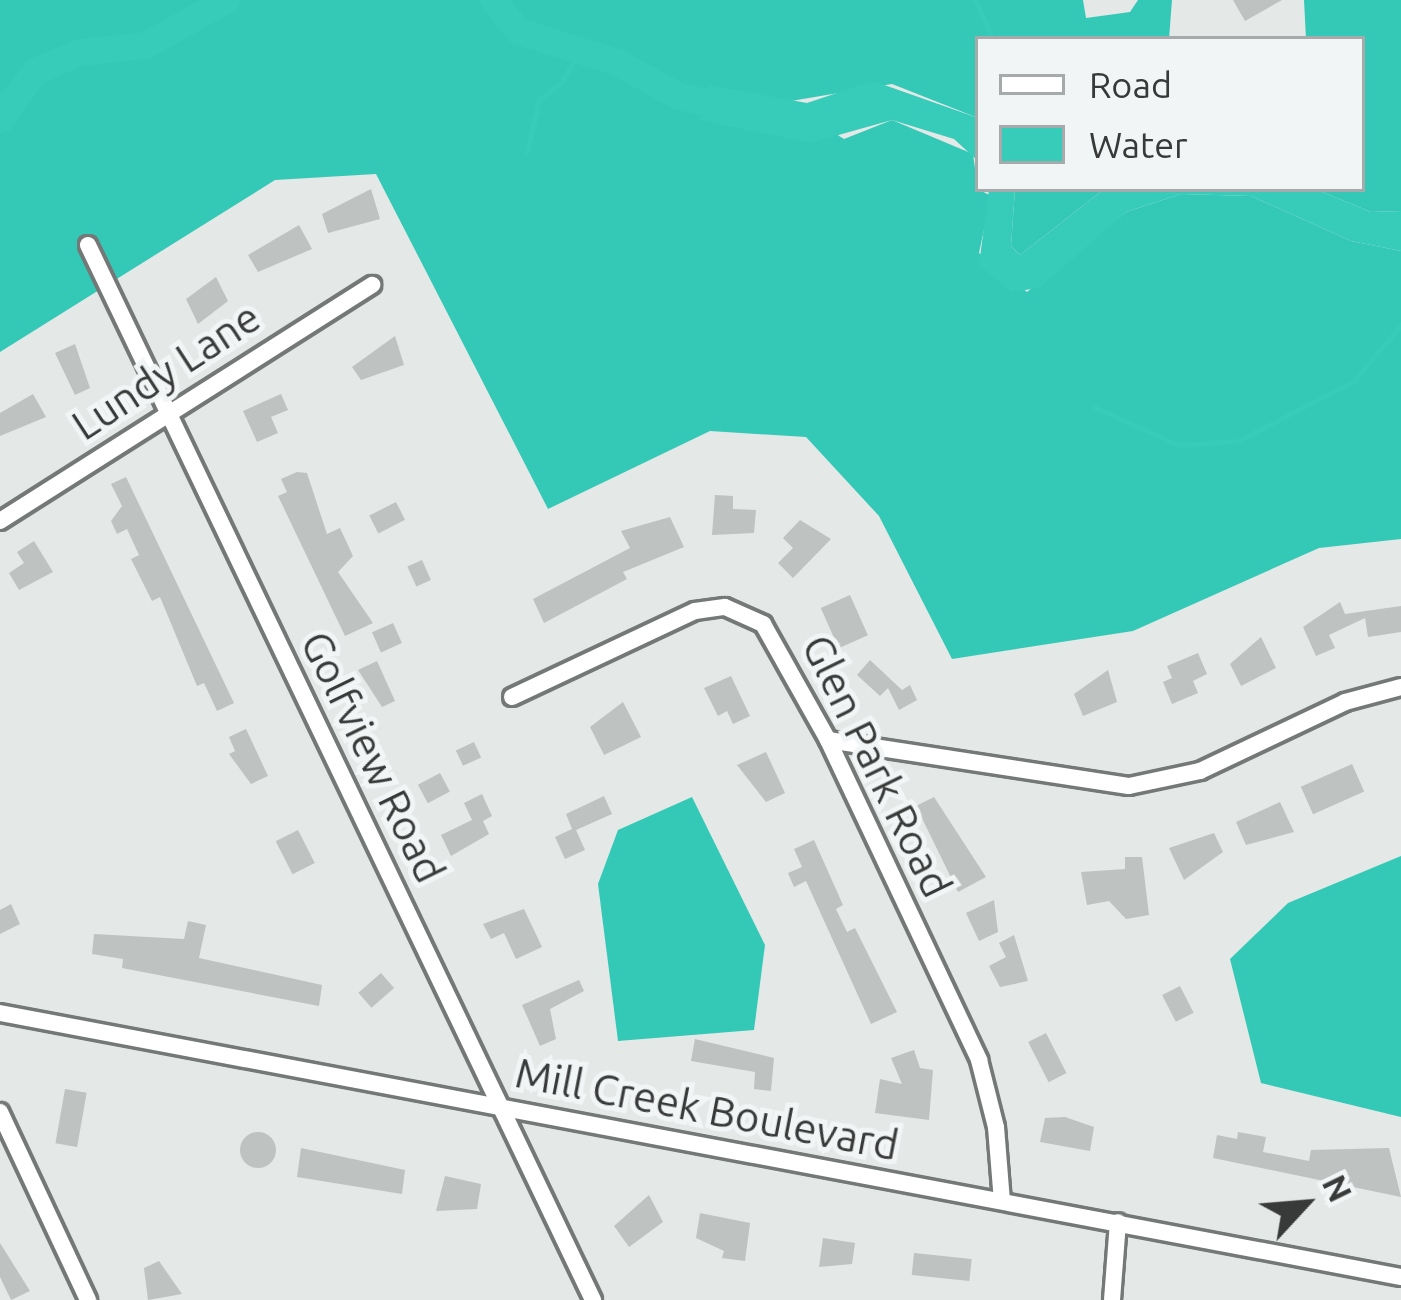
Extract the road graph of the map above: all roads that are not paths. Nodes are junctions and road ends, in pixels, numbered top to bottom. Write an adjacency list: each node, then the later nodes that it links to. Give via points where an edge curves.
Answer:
1 (88, 244): 3 (street, Golfview Road)
2 (372, 284): 3 (street, Lundy Lane)
3 (168, 412): 4 (street, Lundy Lane); 9 (street, Golfview Road)
4 (0, 521)
5 (1401, 687): 7 (street, via 1346,702 1200,771 1129,786)
6 (512, 697): 7 (street, Glen Park Road, via 695,611 725,607 770,632)
7 (828, 740): 11 (street, Glen Park Road, via 979,1060)
8 (0, 1013): 9 (street, Mill Creek Boulevard)
9 (502, 1108): 11 (street, Mill Creek Boulevard); 15 (street, Golfview Road)
10 (0, 1112): 14 (street)
11 (1002, 1201): 12 (street, Mill Creek Boulevard)
12 (1118, 1222): 13 (street, Mill Creek Boulevard); 16 (street)
13 (1401, 1277)
14 (88, 1300)
15 (592, 1300)
16 (1112, 1300)

